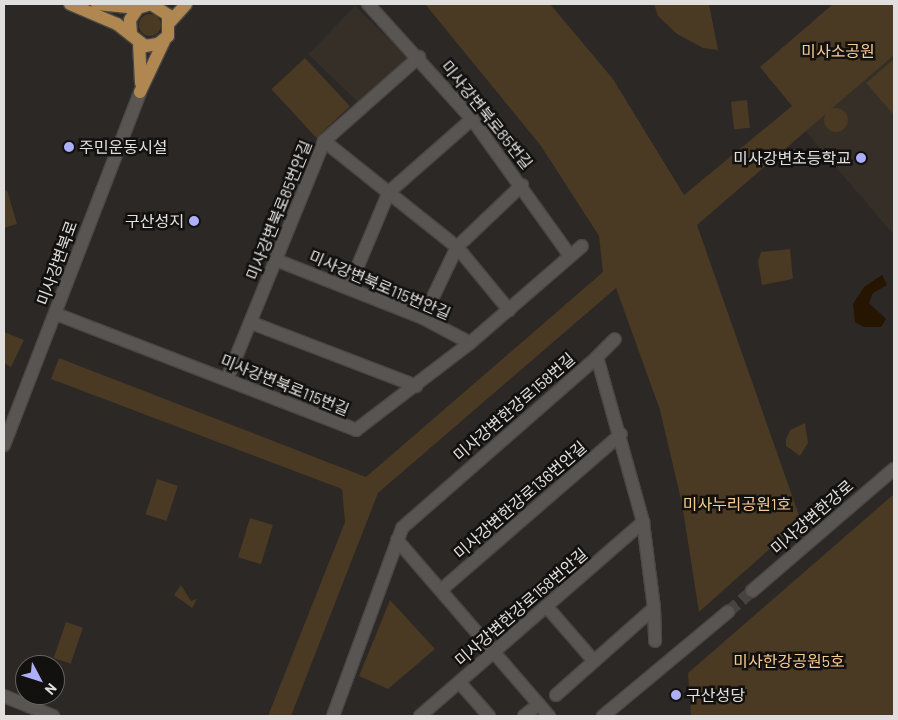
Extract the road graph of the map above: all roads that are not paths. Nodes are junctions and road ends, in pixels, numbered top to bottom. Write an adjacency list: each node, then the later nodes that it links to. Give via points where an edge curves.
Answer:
1 (70, 4): 8 (main road)
2 (97, 4): 6 (main road)
3 (186, 4): 7 (main road)
4 (368, 4): 10 (street, 미사강변북로85번길)
5 (160, 5): 6 (main road); 7 (main road)
6 (138, 8): 8 (main road, via 130,20)
7 (170, 22): 9 (main road)
8 (135, 38): 9 (main road, via 152,46); 11 (main road)
9 (164, 40): 11 (main road)
10 (419, 57): 12 (street, 미사강변북로85번길); 13 (street, 미사강변북로85번안길)
11 (140, 92): 22 (street, 미사강변북로)
12 (472, 119): 14 (street, 미사강변북로85번길); 15 (street)
13 (324, 141): 15 (street); 19 (street, 미사강변북로85번안길)
14 (522, 184): 17 (street); 18 (street, 미사강변북로85번길)
15 (389, 192): 17 (street); 20 (street)
16 (582, 246): 18 (street, 미사강변북로115번길)
17 (457, 247): 21 (street); 23 (street)
18 (570, 256): 21 (street, 미사강변북로115번길)
19 (276, 260): 20 (street, 미사강변북로115번안길); 24 (street, 미사강변북로85번안길)
20 (350, 288): 23 (street, 미사강변북로115번안길)
21 (509, 310): 26 (street, 미사강변북로115번길)
22 (56, 314): 28 (street, 미사강변북로115번길); 31 (street, 미사강변북로)
23 (423, 318): 26 (street, 미사강변북로115번안길)
24 (252, 323): 28 (street, 미사강변북로85번안길); 29 (street)
25 (616, 339): 27 (street)
26 (470, 343): 29 (street, 미사강변북로115번길)
27 (596, 356): 30 (street, 미사강변한강로158번길); 34 (street, 미사강변한강로158번길, via 402,528)
28 (227, 380): 29 (street, 미사강변북로115번길, via 356,430)
29 (416, 386)
30 (621, 434): 33 (street, 미사강변한강로158번길); 35 (street, 미사강변한강로136번안길)
31 (4, 445)
32 (894, 469): 36 (street, 미사강변한강로)
33 (643, 522): 37 (street, 미사강변한강로158번안길); 38 (street, 미사강변한강로158번길)
34 (397, 540): 35 (street); 47 (street, 미사강변한강로158번길)
35 (441, 590): 41 (street)
36 (752, 591)
37 (547, 607): 41 (street, 미사강변한강로158번안길); 42 (street)
38 (654, 608): 40 (street, 미사강변한강로158번길); 42 (street)
39 (728, 612): 53 (street)
40 (655, 641)
41 (495, 653): 43 (street, 미사강변한강로158번안길); 46 (street)
42 (594, 661): 44 (street)
43 (460, 682): 49 (street, 미사강변한강로158번안길); 50 (street)
44 (556, 695)
45 (4, 696): 48 (street)
46 (539, 704): 51 (street); 52 (street)
47 (336, 715)
48 (53, 716)
49 (420, 716)
50 (490, 716)
51 (524, 716)
52 (550, 716)
53 (604, 716)

